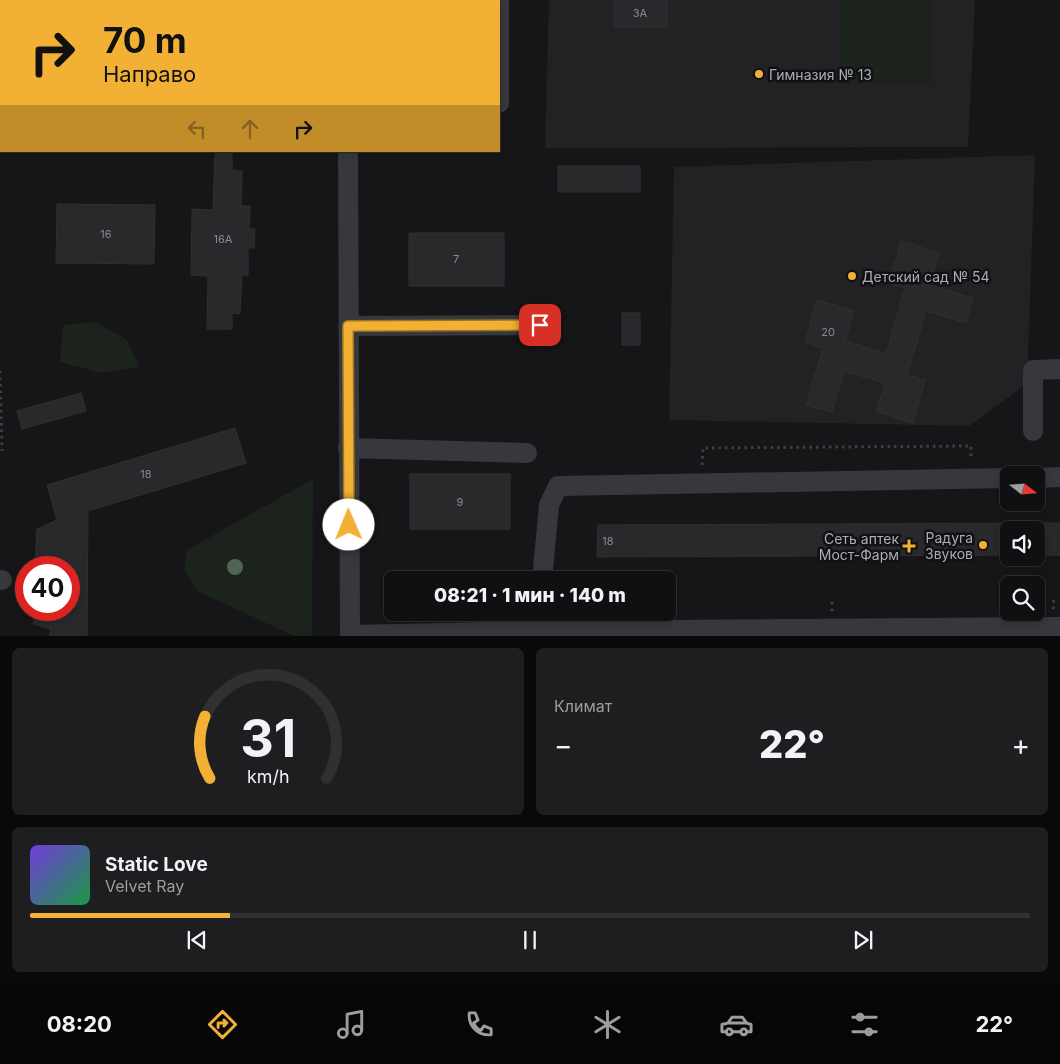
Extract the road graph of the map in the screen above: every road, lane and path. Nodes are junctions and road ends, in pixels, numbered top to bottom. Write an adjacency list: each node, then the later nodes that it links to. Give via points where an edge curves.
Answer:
1 (348, 152): 3 (street)
2 (540, 325): 3 (street)
3 (348, 326): 7 (street)
4 (1060, 369): 6 (street, via 1033,370)
5 (0, 371): 8 (path)
6 (1033, 431)
7 (348, 448): 9 (street); 18 (street)
8 (2, 451)
9 (527, 453)
10 (1000, 478): 13 (street)
11 (1045, 478): 12 (street)
12 (1060, 478)
13 (970, 479): 14 (street); 14 (path, via 971,446 703,448)
14 (701, 484): 15 (street, via 558,486 549,505)
15 (543, 571)
16 (539, 622): 17 (street); 18 (street)
17 (1060, 627)
18 (350, 636)

